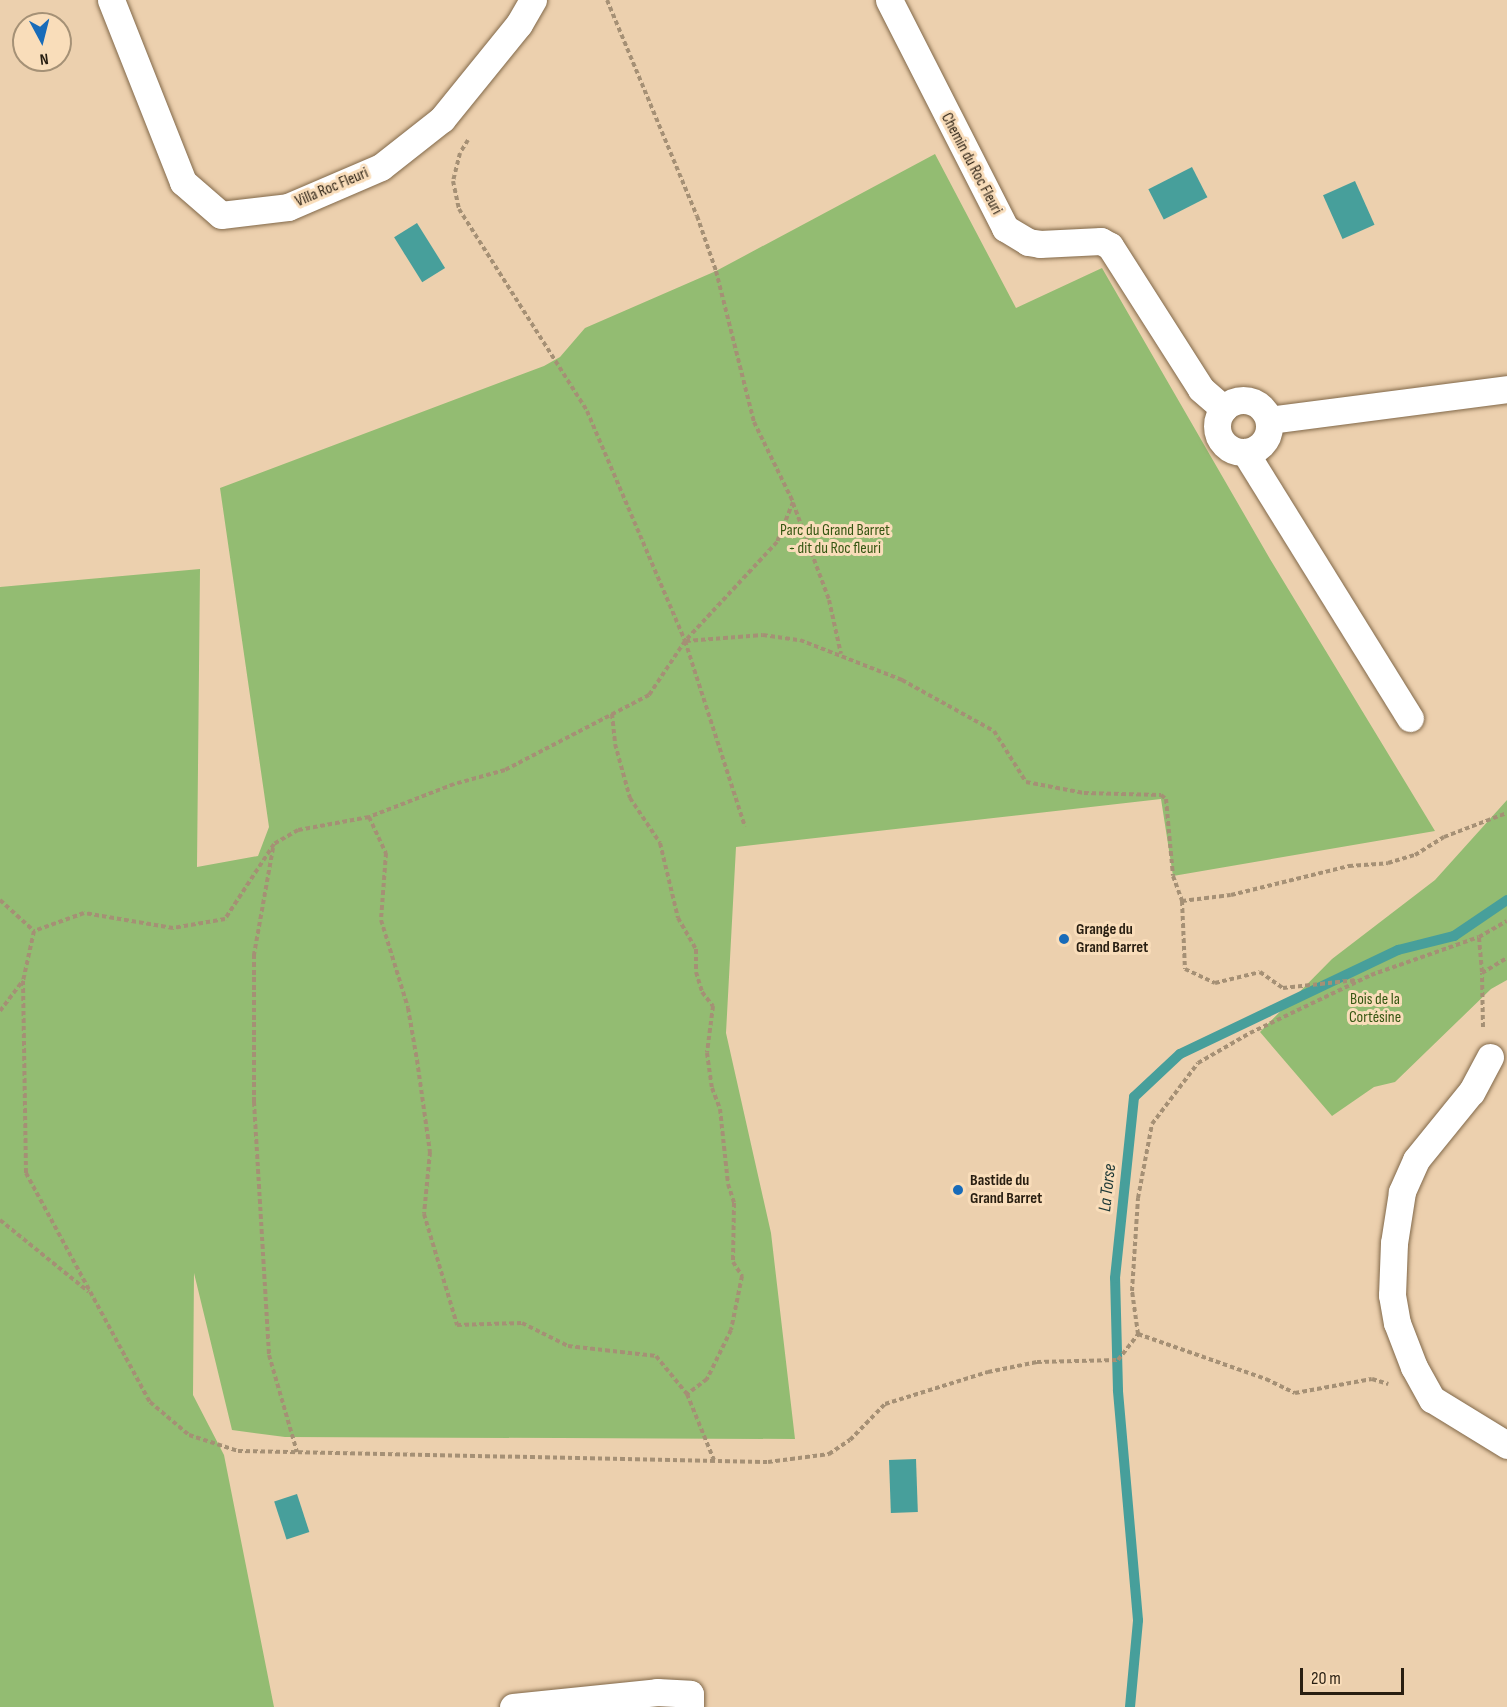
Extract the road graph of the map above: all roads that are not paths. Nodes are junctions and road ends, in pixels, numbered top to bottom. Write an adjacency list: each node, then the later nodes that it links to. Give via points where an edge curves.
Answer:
1 (111, 0): 2 (street, Villa Roc Fleuri, via 183,182 221,215 288,207 381,167 442,119 519,24)
2 (533, 0)
3 (889, 0): 5 (street, Chemin du Roc Fleuri, via 1005,228 1040,244 1101,241 1110,246 1201,389)
4 (1507, 389): 6 (street)
5 (1224, 409): 6 (street, via 1238,401 1254,402); 7 (street, via 1217,422 1220,438 1230,449)
6 (1269, 420): 7 (street, via 1261,446)
7 (1245, 452): 8 (street)
8 (1410, 718)
9 (1490, 1057): 10 (street, via 1472,1092 1416,1160 1402,1192 1394,1243 1394,1304 1413,1367 1432,1399)
10 (1507, 1444)
11 (513, 1707): 12 (street, via 657,1692 690,1694)
12 (690, 1707)

